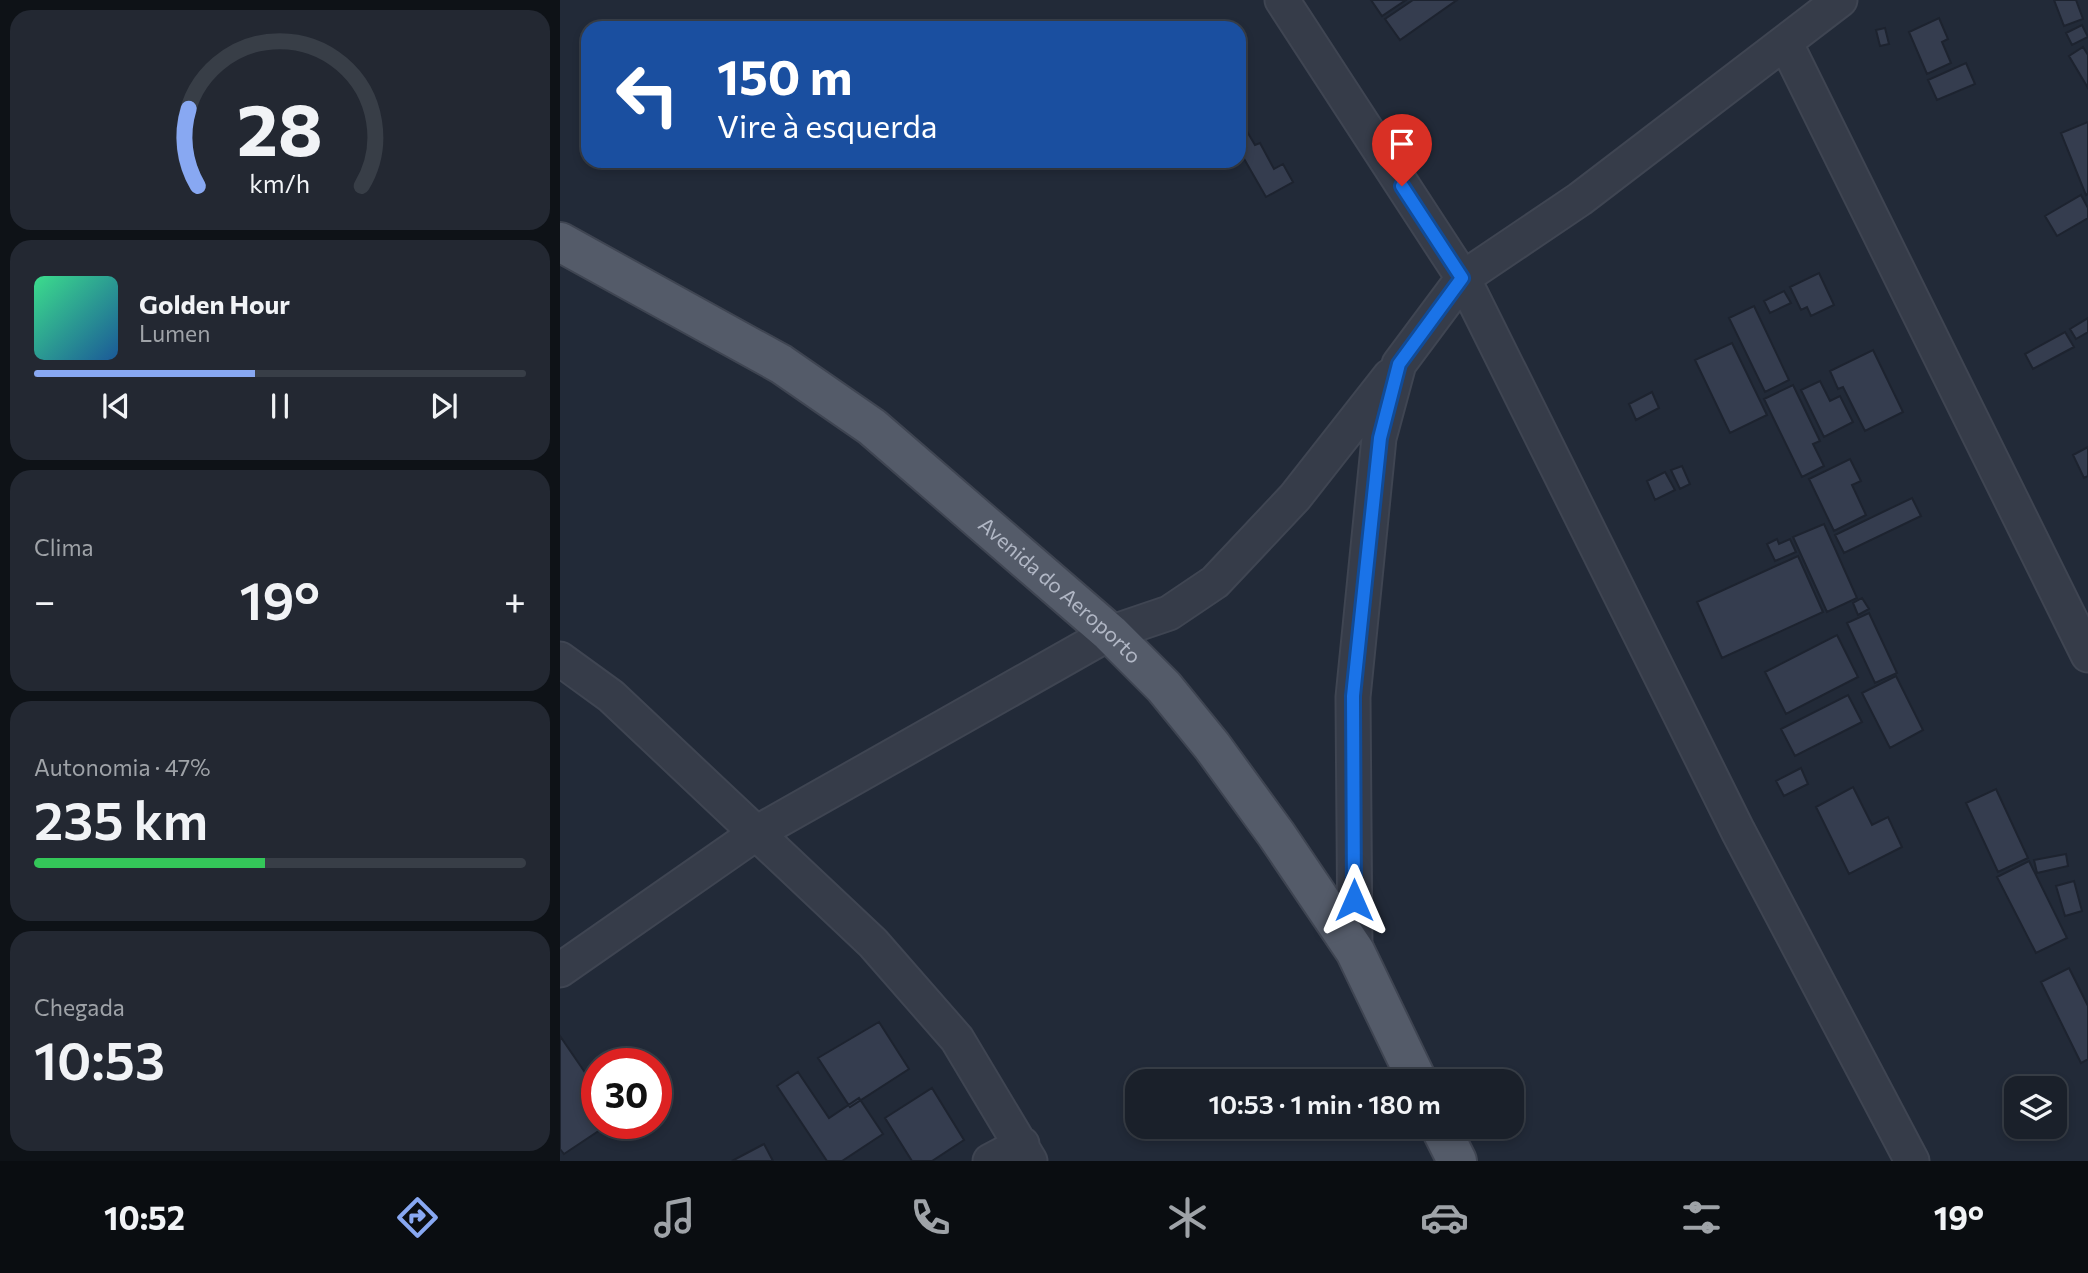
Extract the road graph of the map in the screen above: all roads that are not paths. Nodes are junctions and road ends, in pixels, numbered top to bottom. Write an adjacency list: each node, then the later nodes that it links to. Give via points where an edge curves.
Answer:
1 (1282, 0): 5 (street)
2 (1840, 0): 3 (street)
3 (1785, 42): 5 (street, via 1580,199); 8 (street)
4 (560, 242): 7 (main road, Avenida do Aeroporto, via 781,364 872,427)
5 (1462, 278): 6 (street); 18 (street, via 1738,831)
6 (1399, 364): 7 (street, via 1295,497 1215,582 1169,614); 11 (street, via 1380,438 1353,696)
7 (1110, 633): 10 (street); 11 (main road, Avenida do Aeroporto, via 1164,687 1212,746)
8 (2088, 655)
9 (560, 659): 10 (street, via 611,696)
10 (758, 832): 12 (street); 15 (street, via 873,943 957,1039)
11 (1355, 951): 13 (main road, Avenida do Aeroporto)
12 (560, 970)
13 (1412, 1069)
14 (1446, 1139): 17 (main road)
15 (1026, 1152): 16 (street)
16 (990, 1161)
17 (1457, 1161)
18 (1912, 1161)

